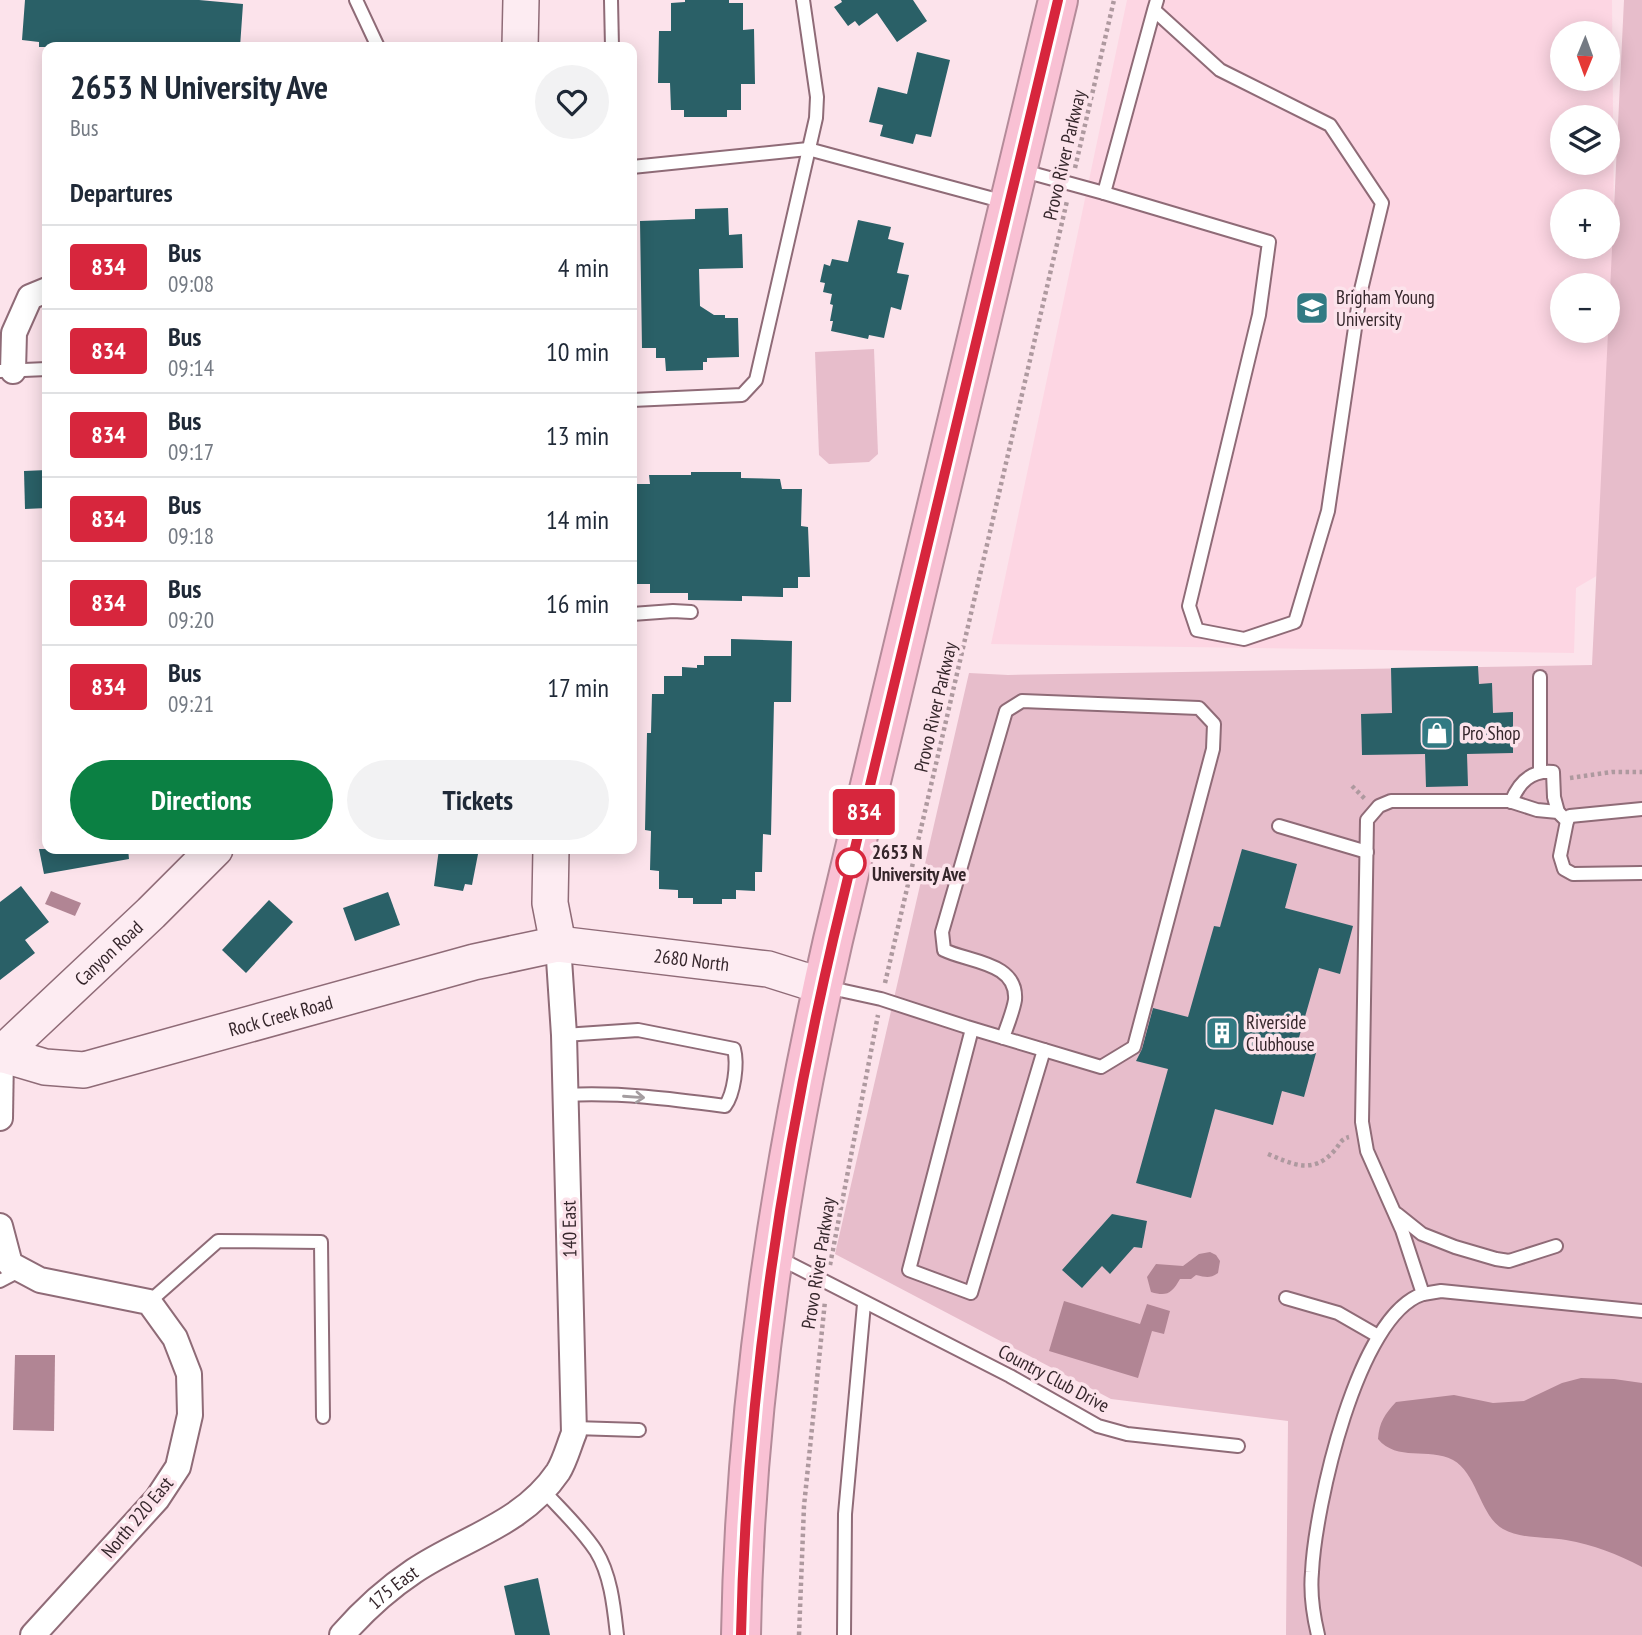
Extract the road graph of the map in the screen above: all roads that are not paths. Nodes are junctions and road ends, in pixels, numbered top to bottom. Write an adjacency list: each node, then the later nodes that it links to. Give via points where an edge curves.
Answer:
1 (356, 0): 7 (lane)
2 (521, 0): 8 (street)
3 (611, 0): 9 (lane)
4 (803, 0): 10 (lane, via 817,97)
5 (1058, 0): 12 (highway)
6 (1156, 5): 13 (lane); 13 (lane, via 1220,70 1331,125 1382,203 1360,294 1328,512 1295,622 1244,639 1197,630 1189,606 1259,316 1269,242)
7 (376, 42)
8 (520, 42)
9 (612, 42)
10 (808, 149): 11 (lane); 12 (lane); 17 (lane, via 756,380 742,395)
11 (637, 166)
12 (1014, 186): 13 (lane, via 1071,183); 31 (highway)
13 (1104, 193)
14 (42, 292): 16 (street, via 30,297 14,333)
15 (42, 369): 16 (lane)
16 (7, 371)
17 (637, 400)
18 (691, 612): 19 (lane)
19 (637, 614)
20 (1540, 677): 21 (lane)
21 (1540, 772): 22 (lane, via 1522,783); 24 (lane, via 1553,772)
22 (1511, 802): 24 (lane); 26 (lane, via 1391,801 1379,806 1367,820)
23 (1642, 809): 24 (lane)
24 (1562, 817): 29 (lane, via 1561,875)
25 (1279, 826): 26 (lane)
26 (1367, 852): 39 (lane, via 1362,1122 1371,1163)
27 (210, 854): 36 (street, Canyon Road)
28 (551, 854): 30 (street, 140 East, via 550,903)
29 (1642, 873)
30 (558, 944): 31 (street, 2680 North, via 768,969); 33 (street, 140 East); 36 (street, Rock Creek Road, via 474,962 85,1070 45,1068)
31 (822, 986): 32 (lane); 42 (highway)
32 (972, 1028): 34 (lane); 35 (lane, via 909,1270 971,1293)
33 (564, 1035): 37 (street, 140 East); 37 (lane, one-way to 33, via 591,1094 725,1106 730,1100 736,1057 734,1049 638,1030)
34 (1003, 1038): 35 (lane); 35 (lane, via 1015,999 1010,978 997,967 944,950 942,932 1006,711 1022,701 1199,708 1214,724 1213,749 1134,1047 1101,1067)
35 (1044, 1050)
36 (1, 1055): 38 (street)
37 (566, 1096): 51 (street, 140 East)
38 (0, 1118)
39 (1394, 1212): 41 (lane, via 1422,1234 1496,1259 1509,1261); 44 (lane)
40 (0, 1226): 43 (street)
41 (1556, 1246)
42 (772, 1255): 47 (lane, Country Club Drive); 59 (highway, via 752,1418)
43 (11, 1275): 46 (street)
44 (1423, 1294): 48 (lane, via 1441,1291); 49 (lane, via 1411,1298)
45 (1286, 1298): 49 (lane, via 1338,1313)
46 (149, 1302): 50 (lane, via 218,1241 321,1242); 56 (street, North 220 East, via 175,1338 189,1374 190,1415 178,1467 156,1499)
47 (864, 1304): 53 (lane, Country Club Drive, via 999,1370 1098,1426 1127,1434); 60 (lane, via 845,1514)
48 (1642, 1311)
49 (1378, 1336): 61 (lane, via 1361,1370 1324,1486 1311,1573)
50 (323, 1417)
51 (574, 1428): 52 (lane); 54 (street, 140 East, via 558,1472)
52 (639, 1430)
53 (1238, 1446)
54 (542, 1489): 55 (street, 140 East, via 521,1511); 58 (lane, via 597,1552 612,1594)
55 (451, 1552): 57 (street, 175 East, via 414,1571 361,1613)
56 (33, 1635)
57 (342, 1635)
58 (617, 1635)
59 (741, 1635)
60 (844, 1635)
61 (1318, 1635)

